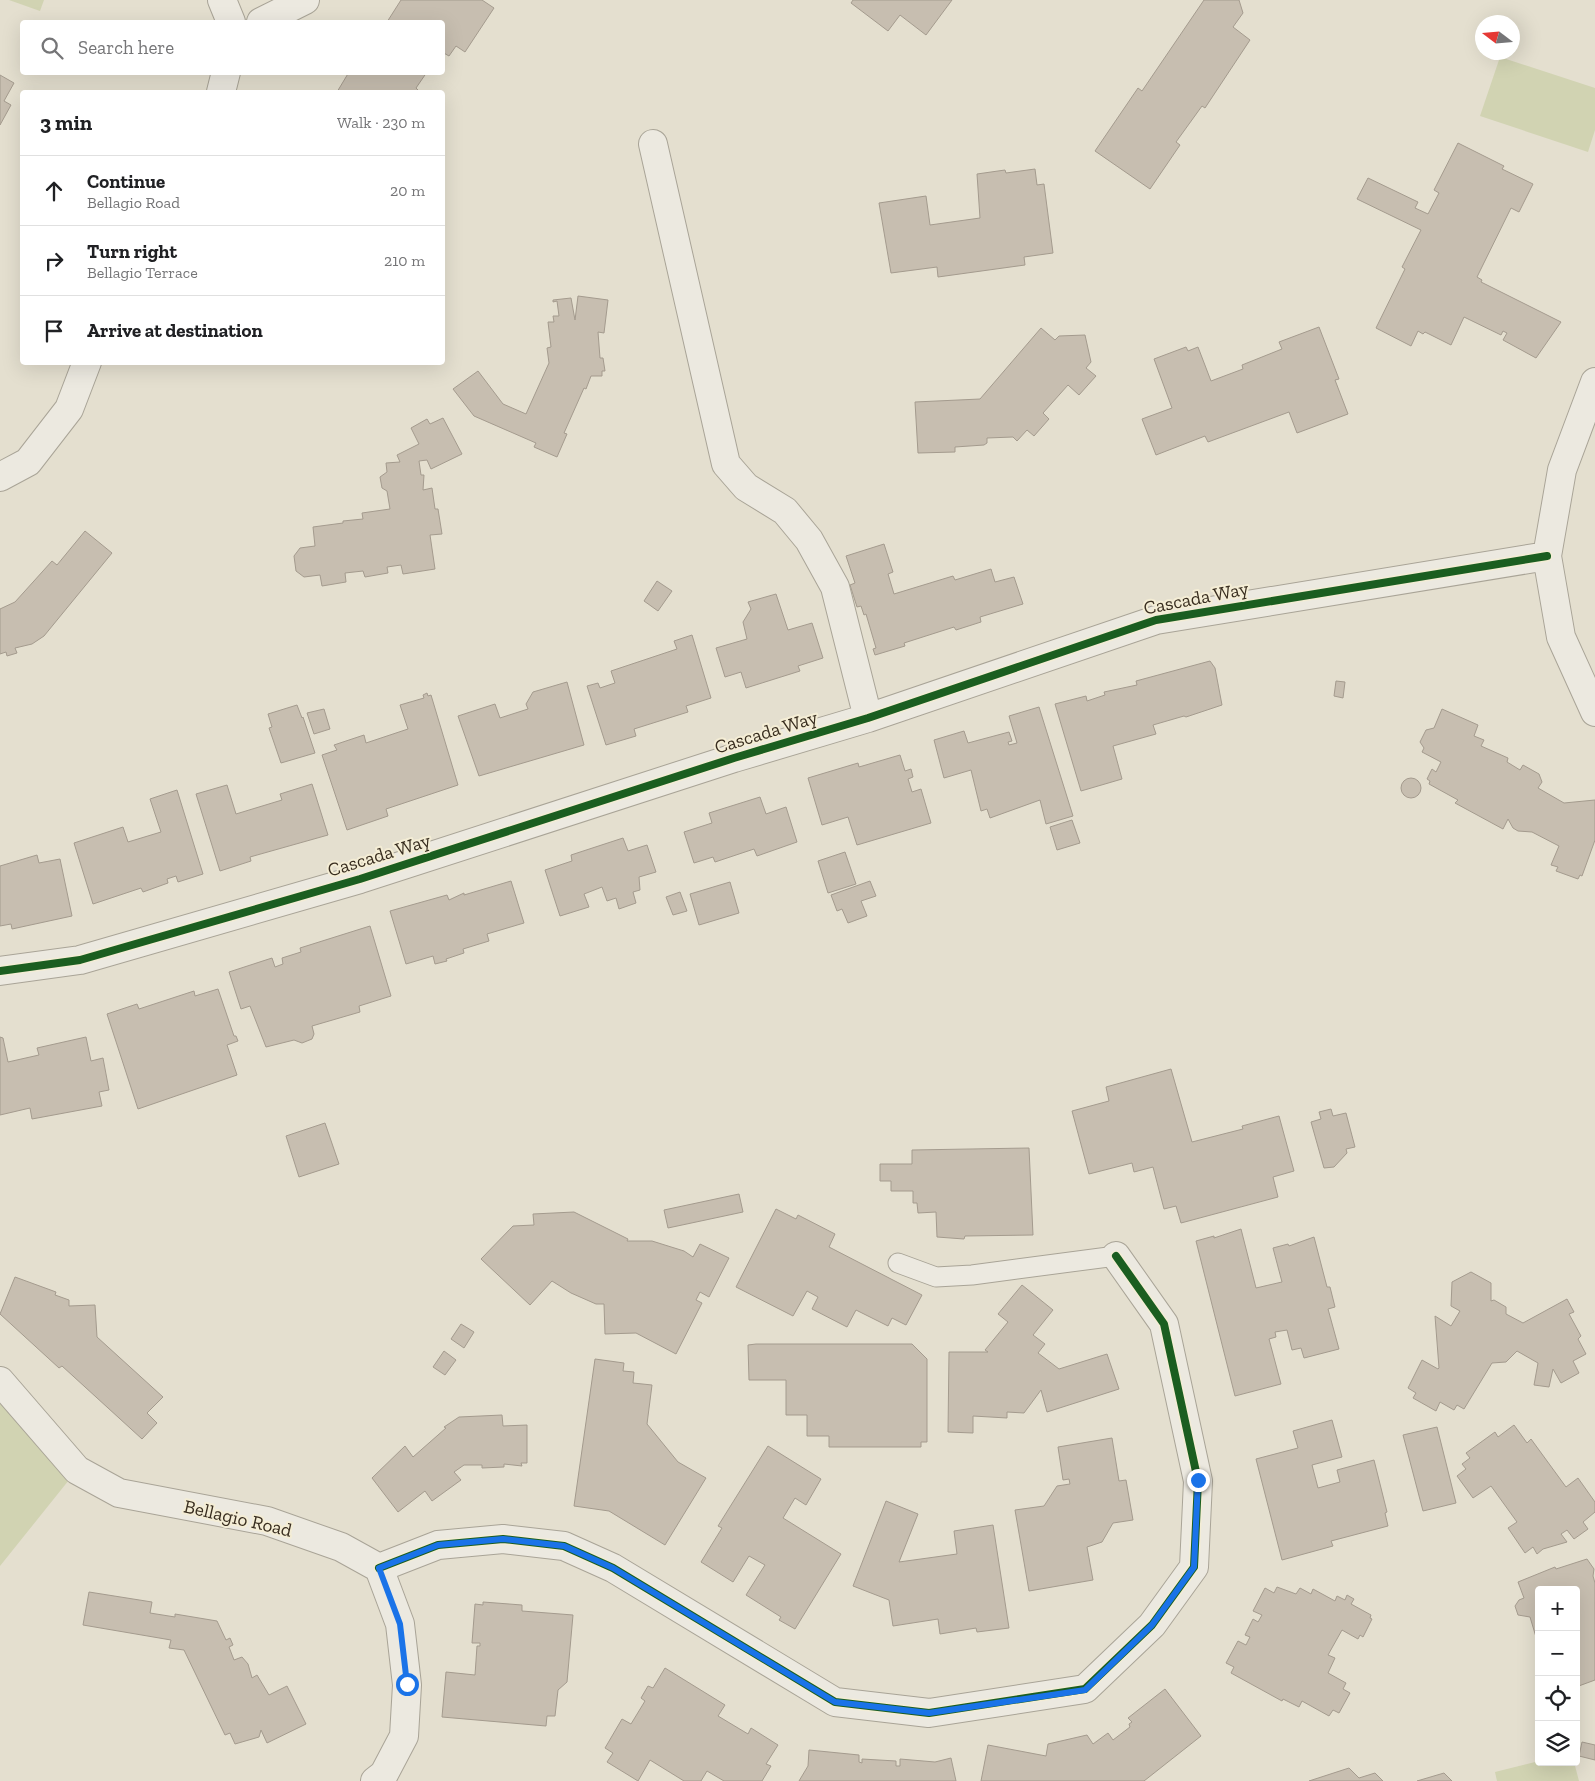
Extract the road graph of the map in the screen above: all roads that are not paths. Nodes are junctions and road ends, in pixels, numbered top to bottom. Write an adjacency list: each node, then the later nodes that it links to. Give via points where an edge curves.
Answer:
1 (222, 0): 3 (street)
2 (305, 0): 4 (street)
3 (230, 20)
4 (265, 20)
5 (225, 75): 6 (street)
6 (222, 90)
7 (653, 144): 13 (street, via 726,464 746,487 785,511 809,540 835,587)
8 (86, 365): 10 (street, via 69,409 28,462)
9 (1595, 382): 11 (street, via 1562,470)
10 (0, 477)
11 (1547, 556): 12 (street, via 1561,637); 13 (street, Cascada Way, via 1156,620)
12 (1595, 712)
13 (868, 718): 14 (street, Cascada Way, via 322,890 80,960)
14 (0, 972)
15 (1116, 1256): 16 (lane, via 936,1277); 18 (street, via 1164,1324 1198,1480 1194,1567 1152,1625 1085,1690 929,1713 835,1702 613,1568 564,1546 503,1539 438,1545)
16 (898, 1263)
17 (0, 1381): 18 (street, Bellagio Road, via 77,1470 119,1493 267,1521 341,1547)
18 (379, 1568): 19 (street, via 400,1624 407,1684 404,1736 384,1774)
19 (375, 1781)

